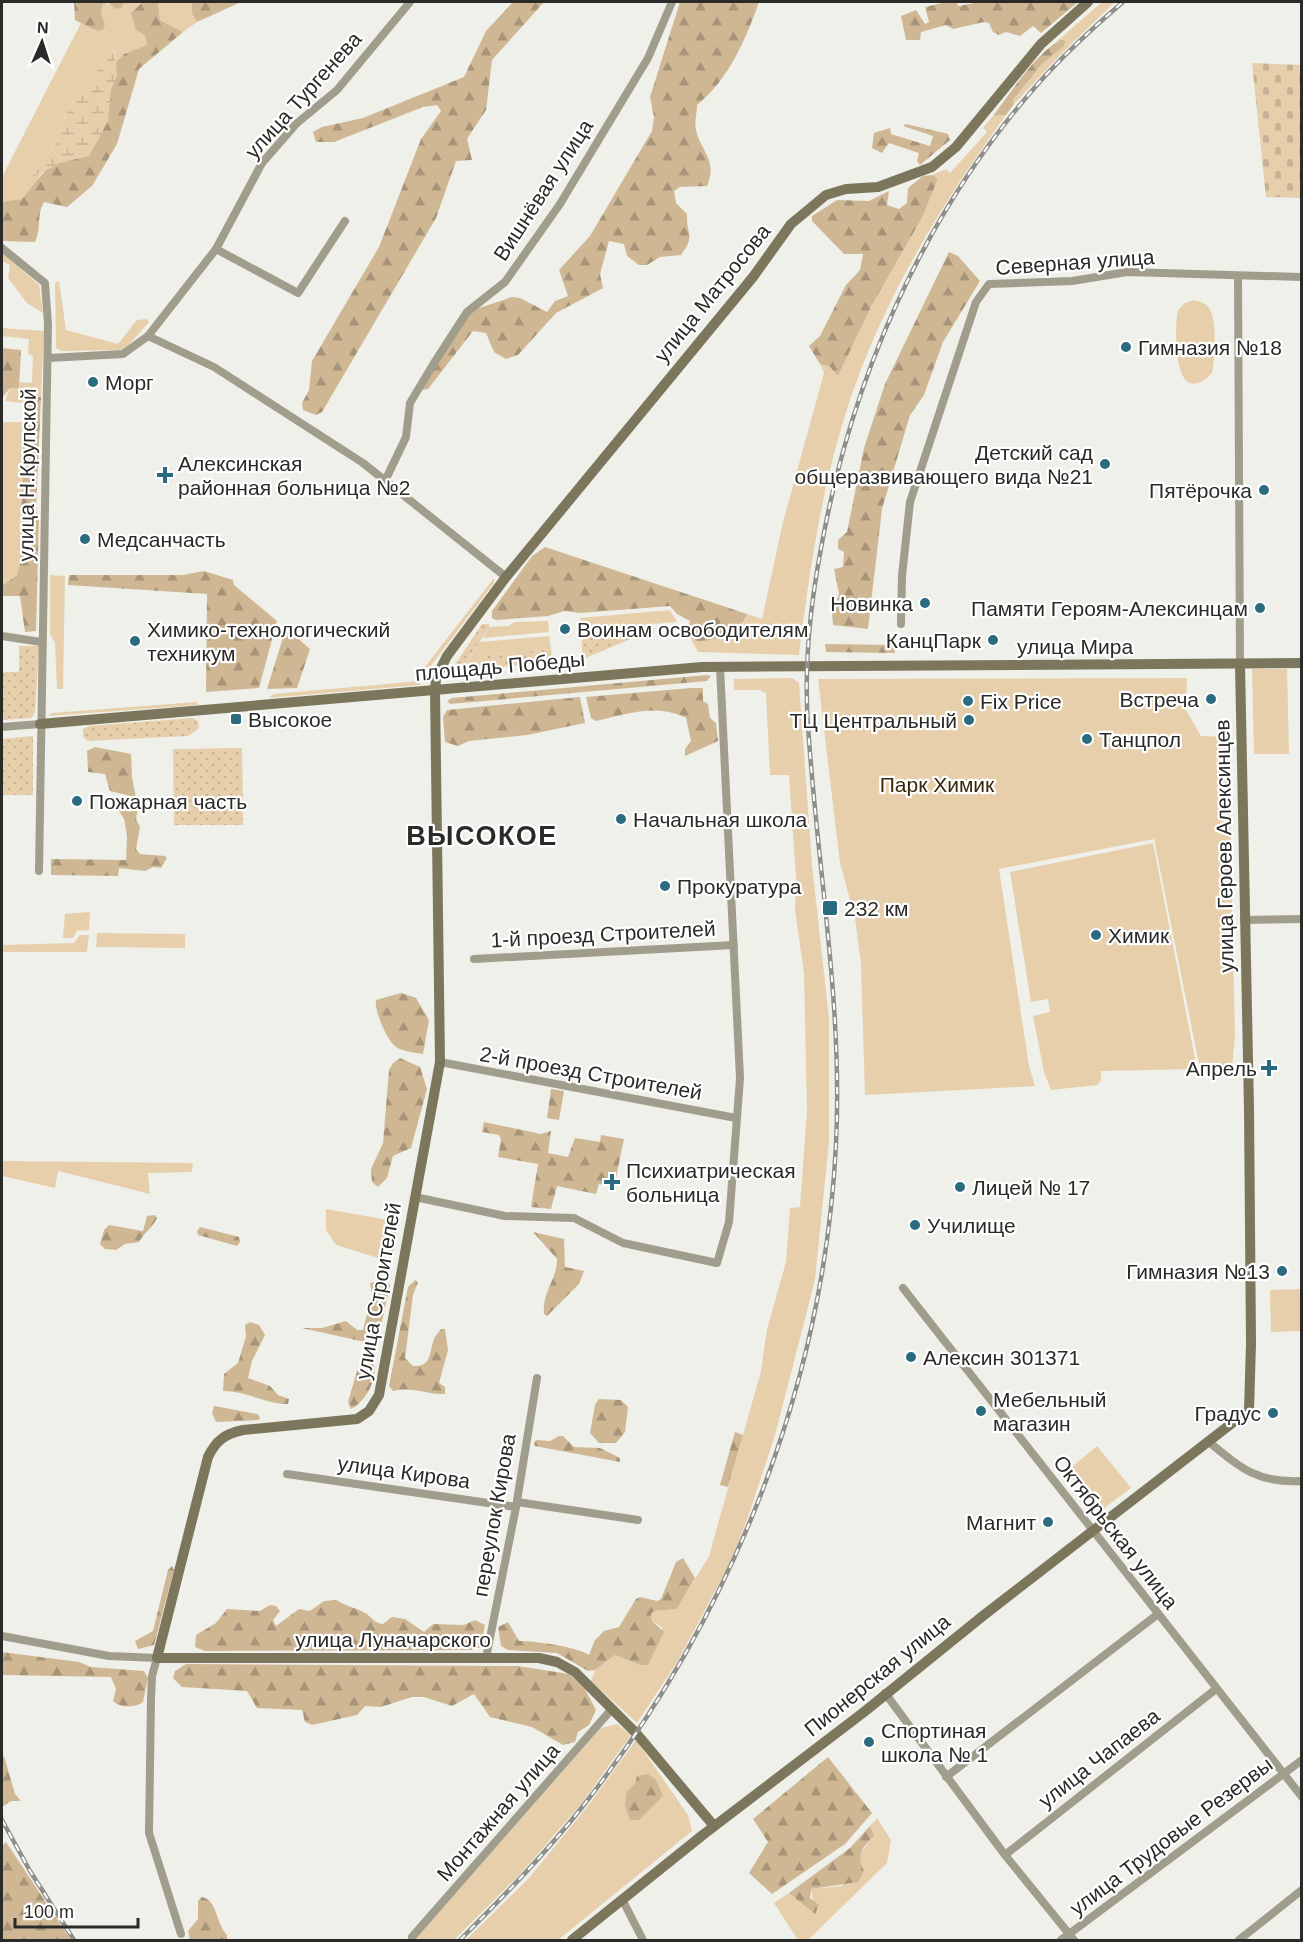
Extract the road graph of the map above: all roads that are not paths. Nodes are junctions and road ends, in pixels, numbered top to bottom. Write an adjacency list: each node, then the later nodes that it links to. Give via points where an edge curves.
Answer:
1 (410, 2): 6 (street, улица Тургенева, via 337,90 296,124 262,163)
2 (672, 2): 11 (street, Вишнёвая улица, via 648,58 560,204 505,282 467,312 410,403 406,437)
3 (1088, 2): 12 (main road, улица Матросова, via 1041,44 956,147 932,167 878,187 826,195 791,224 753,277)
4 (345, 221): 6 (street, via 298,293)
5 (2, 248): 10 (street, улица Н.Крупской, via 45,283)
6 (216, 249): 9 (street, улица Тургенева)
7 (1238, 277): 8 (street, Северная улица); 13 (street, Северная улица, via 1113,273 1072,281 994,282 984,288 910,502); 17 (street, улица Героев Алексинцев)
8 (1302, 277)
9 (148, 336): 10 (street, улица Тургенева, via 123,354); 11 (street, via 214,367)
10 (49, 358): 15 (street, улица Н.Крупской)
11 (385, 481): 12 (street)
12 (506, 577): 20 (main road, улица Матросова, via 447,656 436,678)
13 (901, 624)
14 (2, 636): 15 (street)
15 (41, 642): 21 (street, улица Н.Крупской)
16 (1302, 663): 17 (main road, улица Мира)
17 (1240, 664): 18 (main road, улица Мира); 25 (main road, улица Героев Алексинцев)
18 (750, 666): 19 (main road, площадь Победы)
19 (720, 667): 20 (main road, площадь Победы); 26 (street)
20 (435, 691): 21 (main road, площадь Победы); 28 (main road, улица Строителей)
21 (40, 724): 22 (street, площадь Победы); 23 (street, улица Н.Крупской)
22 (2, 727)
23 (39, 871)
24 (1302, 919): 25 (street)
25 (1244, 920): 33 (main road, улица Героев Алексинцев, via 1251,1344 1251,1400)
26 (734, 945): 27 (street, 1-й проезд Строителей); 29 (street, via 740,1078)
27 (474, 959)
28 (440, 1062): 29 (street, 2-й проезд Строителей); 30 (main road, улица Строителей)
29 (736, 1118): 30 (street, via 729,1222 717,1263 623,1243 574,1218 505,1216)
30 (415, 1197): 42 (main road, улица Строителей, via 382,1384 375,1404 357,1419 243,1430 217,1442 208,1457)
31 (903, 1288): 39 (street, Октябрьская улица)
32 (537, 1378): 37 (street, переулок Кирова)
33 (1246, 1414): 34 (main road, Пионерская улица)
34 (1209, 1442): 36 (street, via 1250,1474 1268,1480); 39 (main road, Пионерская улица)
35 (287, 1474): 37 (street, улица Кирова)
36 (1302, 1481)
37 (516, 1504): 38 (street, улица Кирова); 43 (street, переулок Кирова)
38 (638, 1520)
39 (1093, 1531): 40 (street, Октябрьская улица); 45 (main road, Пионерская улица)
40 (1158, 1614): 44 (street, Октябрьская улица); 49 (street)
41 (2, 1636): 42 (street, улица Луначарского, via 109,1656)
42 (157, 1658): 43 (main road, улица Луначарского); 55 (street, улица Строителей, via 152,1676 149,1833)
43 (486, 1658): 46 (main road, улица Луначарского, via 557,1662 575,1672)
44 (1216, 1689): 48 (street, Октябрьская улица); 52 (street, улица Чапаева)
45 (885, 1694): 49 (street); 51 (main road, Пионерская улица)
46 (611, 1710): 51 (main road, улица Луначарского); 56 (street, Монтажная улица)
47 (1302, 1760): 48 (street, улица Трудовые Резервы)
48 (1283, 1774): 50 (street, Октябрьская улица); 57 (street, улица Трудовые Резервы)
49 (946, 1777): 52 (street)
50 (1302, 1797)
51 (714, 1826): 54 (main road, Пионерская улица)
52 (1005, 1856): 57 (street)
53 (1302, 1890): 61 (street)
54 (623, 1901): 58 (main road, Пионерская улица); 59 (street)
55 (181, 1934)
56 (412, 1937)
57 (1072, 1937): 60 (street, улица Трудовые Резервы)
58 (572, 1941)
59 (643, 1941)
60 (1061, 1941)
61 (1239, 1941)

